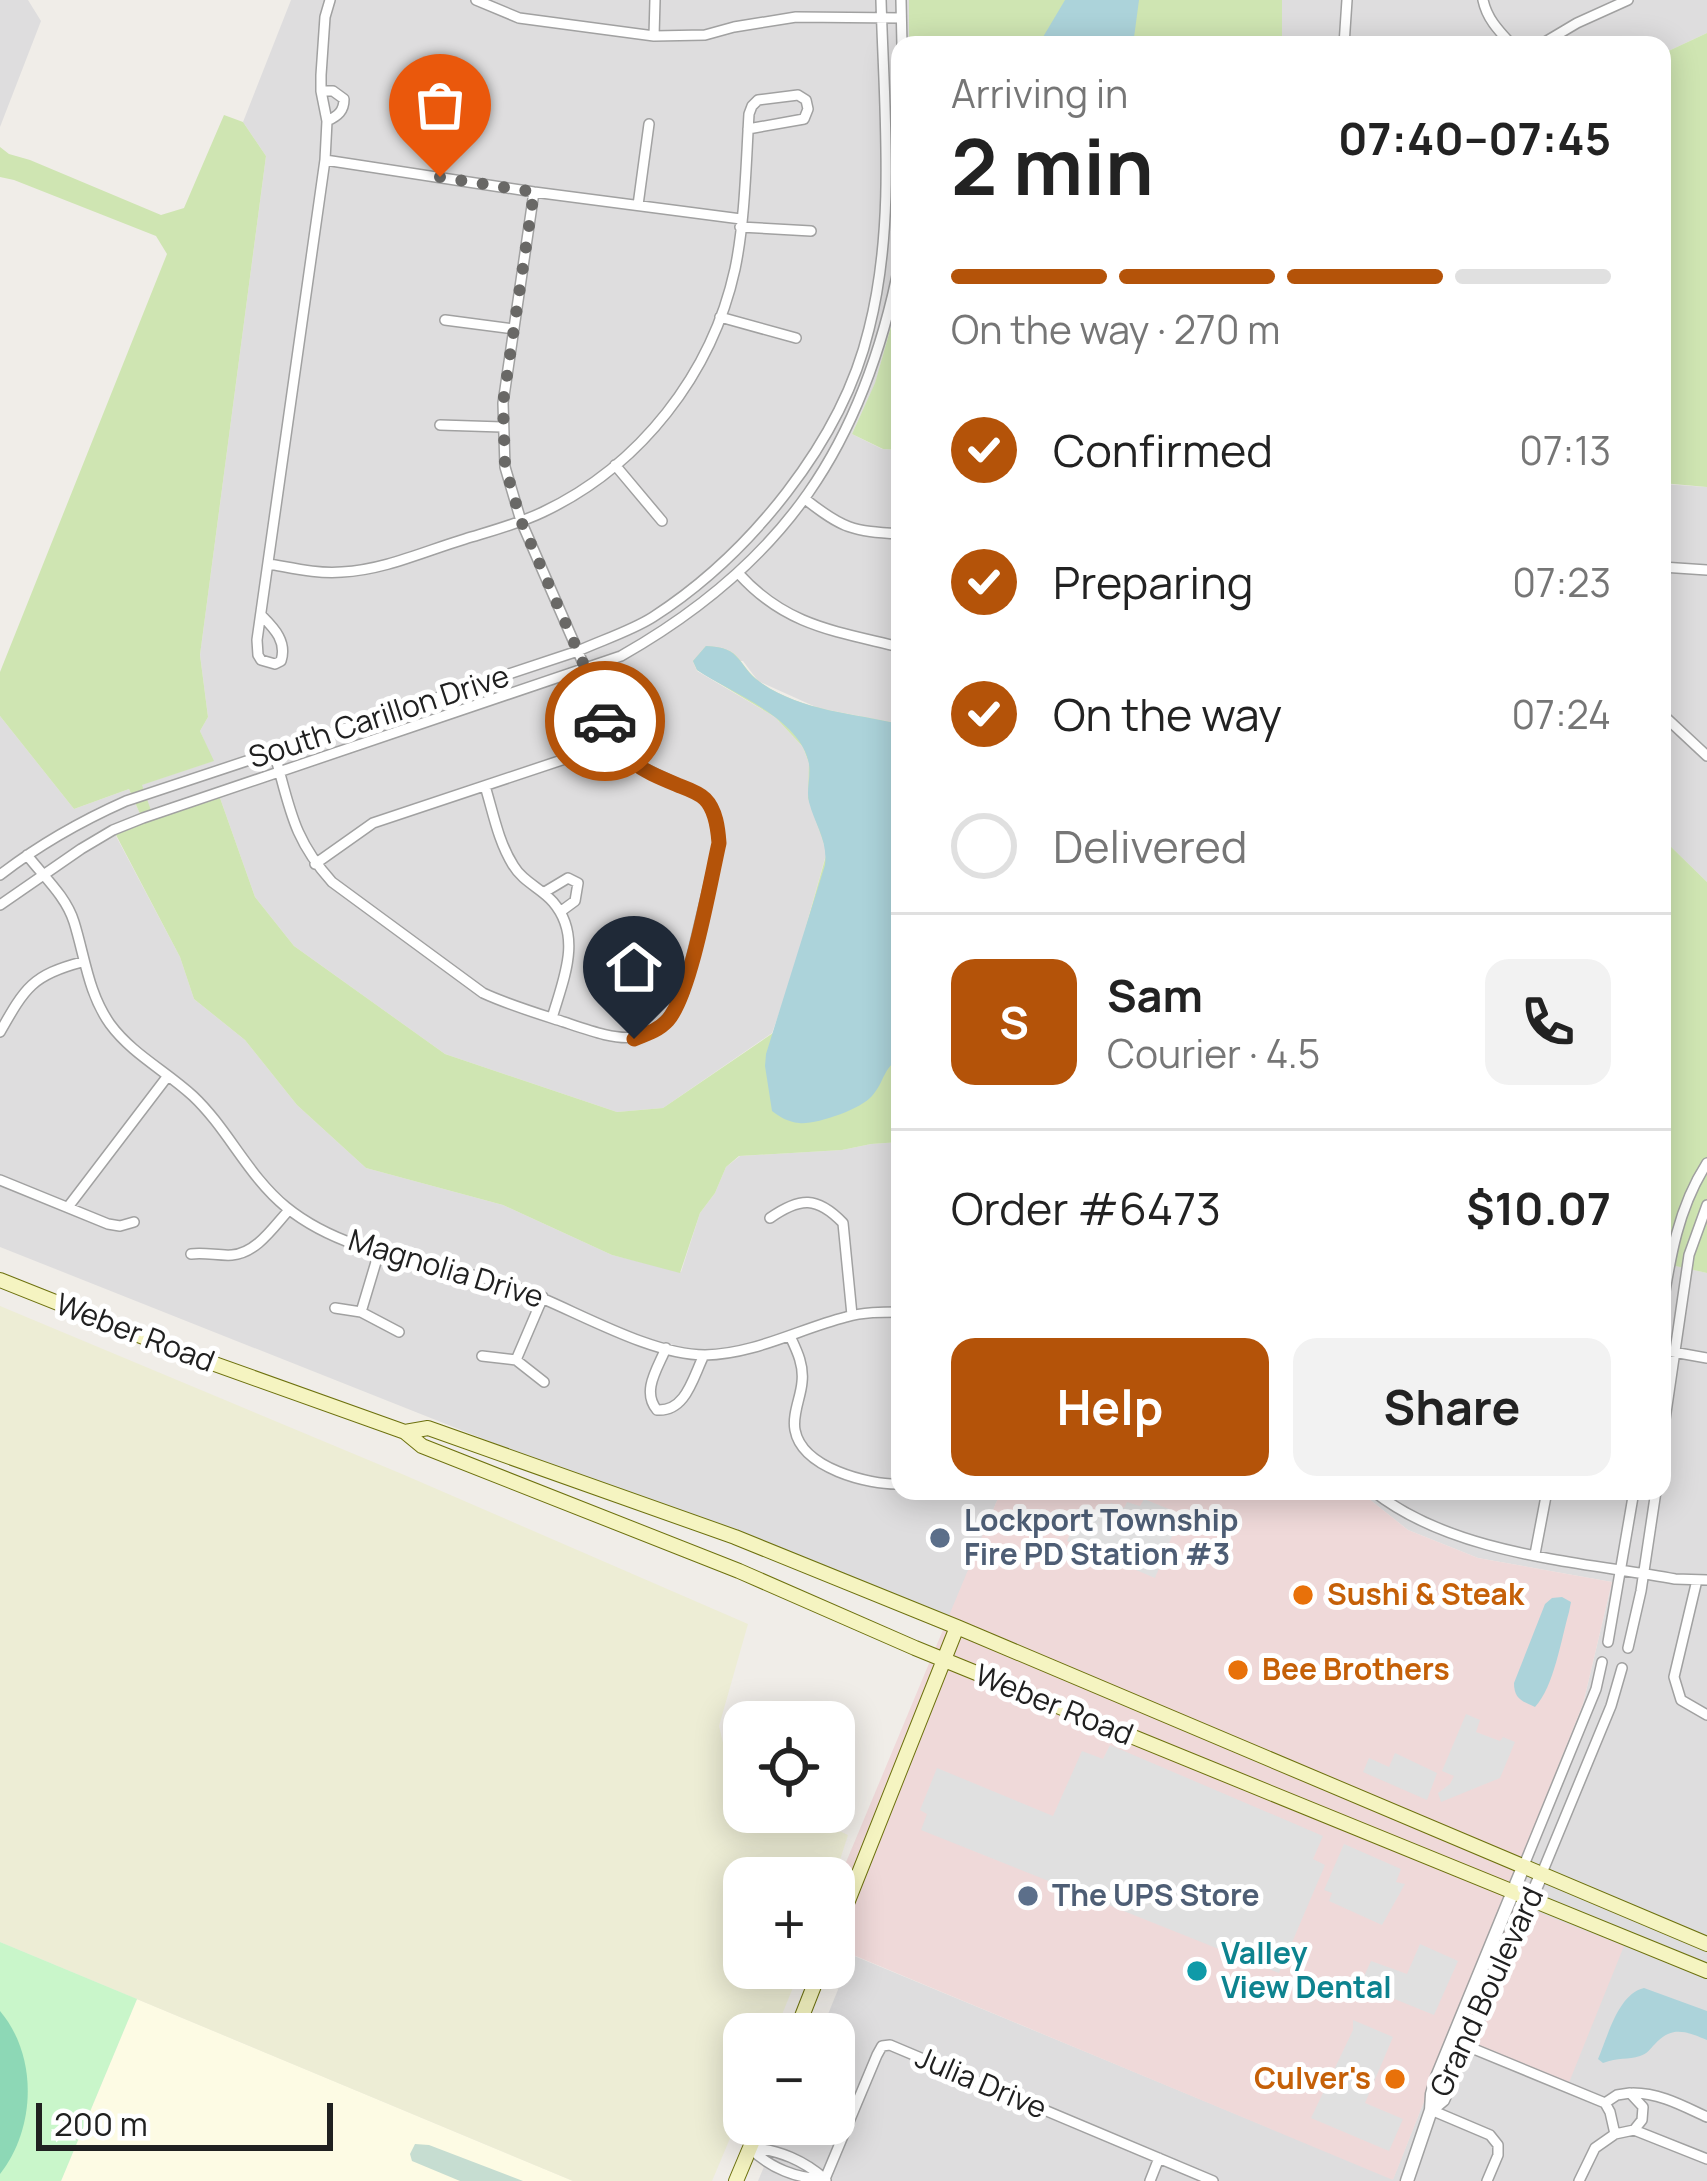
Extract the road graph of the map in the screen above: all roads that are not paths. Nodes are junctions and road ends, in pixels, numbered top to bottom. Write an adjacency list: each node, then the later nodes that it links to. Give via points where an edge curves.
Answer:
1 (330, 0): 16 (street)
2 (476, 0): 11 (street, via 519,18)
3 (655, 0): 11 (street)
4 (881, 0): 9 (street, South Carillon Drive)
5 (901, 0): 10 (street)
6 (1347, 0): 13 (street)
7 (1483, 0): 14 (street)
8 (1628, 0): 15 (street)
9 (881, 18): 10 (street); 11 (street, via 796,17); 43 (street, South Carillon Drive, via 879,279 842,404 787,490 704,579 650,620)
10 (901, 18): 12 (street)
11 (654, 36)
12 (902, 36)
13 (1345, 36)
14 (1503, 36)
15 (1555, 36)
16 (321, 91): 17 (street); 17 (street, via 344,99)
17 (328, 121): 20 (street)
18 (650, 124): 22 (street)
19 (748, 129): 19 (street, via 804,119 806,100 758,100); 23 (street)
20 (326, 160): 21 (street); 37 (street)
21 (534, 192): 22 (street); 28 (street)
22 (638, 205): 23 (street)
23 (741, 223): 24 (street); 26 (street)
24 (812, 231)
25 (891, 305): 33 (street, South Carillon Drive, via 856,411)
26 (721, 317): 29 (street); 32 (street, via 666,415)
27 (446, 320): 28 (street)
28 (514, 329): 31 (street)
29 (796, 338)
30 (440, 425): 31 (street)
31 (502, 427): 34 (street)
32 (615, 466): 34 (street); 35 (street)
33 (805, 500): 36 (street, via 843,527); 40 (street, South Carillon Drive)
34 (521, 521): 37 (street, via 368,569); 43 (street)
35 (662, 521)
36 (891, 534)
37 (269, 563): 41 (street)
38 (1671, 568): 39 (street)
39 (1707, 570)
40 (739, 574): 42 (street, via 789,616); 44 (street, South Carillon Drive, via 664,632)
41 (262, 616): 41 (street, via 257,655 275,664 284,646)
42 (891, 644)
43 (578, 651): 44 (street); 47 (street, South Carillon Drive)
44 (586, 670): 46 (street); 49 (street, South Carillon Drive)
45 (1671, 722): 48 (street)
46 (613, 743): 50 (street); 59 (street, via 633,763 705,799 719,843 683,994 666,1022 634,1039)
47 (274, 752): 49 (street); 51 (street, South Carillon Drive, via 126,801)
48 (1707, 756)
49 (279, 770): 52 (street, via 296,831); 54 (street, South Carillon Drive, via 113,830)
50 (485, 786): 52 (street, via 373,823); 55 (street, via 505,850)
51 (27, 855): 53 (street, South Carillon Drive); 54 (street, Magnolia Drive)
52 (316, 864): 59 (street, via 483,993)
53 (0, 875)
54 (42, 875): 56 (street, South Carillon Drive); 58 (street, Magnolia Drive, via 73,919)
55 (543, 893): 57 (street); 57 (street, via 568,878 578,883 575,901)
56 (0, 905)
57 (560, 912): 59 (street, via 569,959)
58 (82, 962): 60 (street, via 29,987); 61 (street, Magnolia Drive, via 111,1024)
59 (552, 1018)
60 (0, 1032)
61 (167, 1077): 65 (street); 66 (street, Magnolia Drive, via 192,1095)
62 (1707, 1163): 69 (street)
63 (0, 1180): 65 (street)
64 (1707, 1205): 80 (street)
65 (68, 1207): 68 (street, via 107,1224)
66 (289, 1210): 70 (street, Magnolia Drive); 71 (street, via 245,1251)
67 (770, 1217): 77 (street, via 811,1202 843,1223)
68 (134, 1222)
69 (1671, 1251)
70 (379, 1252): 73 (street, Magnolia Drive); 75 (street)
71 (190, 1254)
72 (0, 1280): 88 (main road, Weber Road)
73 (543, 1297): 81 (street, Magnolia Drive); 86 (street)
74 (335, 1308): 75 (street)
75 (361, 1312): 78 (street)
76 (891, 1313): 77 (street, Magnolia Drive)
77 (852, 1315): 79 (street, Magnolia Drive)
78 (399, 1332)
79 (790, 1336): 83 (street, Magnolia Drive); 89 (street, via 802,1364 800,1442 845,1476)
80 (1671, 1337)
81 (666, 1348): 83 (street, Magnolia Drive); 83 (street, via 650,1388 657,1410 680,1403)
82 (1671, 1352): 85 (street)
83 (704, 1355)
84 (482, 1356): 86 (street)
85 (1707, 1358)
86 (516, 1360): 87 (street)
87 (544, 1382)
88 (406, 1432): 98 (main road, Weber Road, via 428,1428 735,1537); 101 (main road, Weber Road, via 422,1446)
89 (891, 1483)
90 (1386, 1500): 94 (street, via 1471,1541)
91 (1544, 1500): 94 (street)
92 (1633, 1500): 95 (street)
93 (1655, 1500): 96 (street)
94 (1535, 1554): 95 (street)
95 (1622, 1569): 96 (street); 99 (street)
96 (1644, 1573): 97 (street); 100 (street)
97 (1702, 1580): 104 (street, via 1674,1678 1681,1700)
98 (957, 1627): 101 (main road); 105 (main road, Weber Road)
99 (1608, 1642)
100 (1628, 1648)
101 (944, 1660): 107 (main road); 108 (main road, Weber Road)
102 (1603, 1662): 105 (street)
103 (1622, 1667): 106 (street)
104 (1707, 1715)
105 (1524, 1865): 106 (main road, Weber Road); 108 (street, Grand Boulevard)
106 (1542, 1873): 109 (street, Grand Boulevard); 110 (main road, Weber Road)
107 (855, 1883)
108 (1513, 1892): 109 (main road, Weber Road); 112 (street, Grand Boulevard)
109 (1531, 1899): 111 (main road, Weber Road); 113 (street, Grand Boulevard)
110 (1707, 1944)
111 (1707, 1971)
112 (1453, 2040): 113 (street); 116 (street, Grand Boulevard)
113 (1468, 2047): 115 (street); 116 (street, Grand Boulevard)
114 (1630, 2092): 115 (street); 117 (street); 118 (street, via 1643,2113)
115 (1605, 2103): 119 (street)
116 (1431, 2110): 123 (street, Grand Boulevard); 128 (street, via 1498,2145)
117 (1707, 2117)
118 (1634, 2130): 119 (street); 122 (street)
119 (1615, 2134): 129 (street, via 1595,2148)
120 (750, 2147): 124 (street, via 763,2161); 125 (main road)
121 (1159, 2158): 124 (street, Julia Drive, via 890,2045 877,2055); 126 (street); 127 (street, Julia Drive)
122 (1707, 2158)
123 (1407, 2179)
124 (827, 2180)
125 (736, 2181)
126 (1150, 2181)
127 (1213, 2181)
128 (1487, 2181)
129 (1579, 2181)

